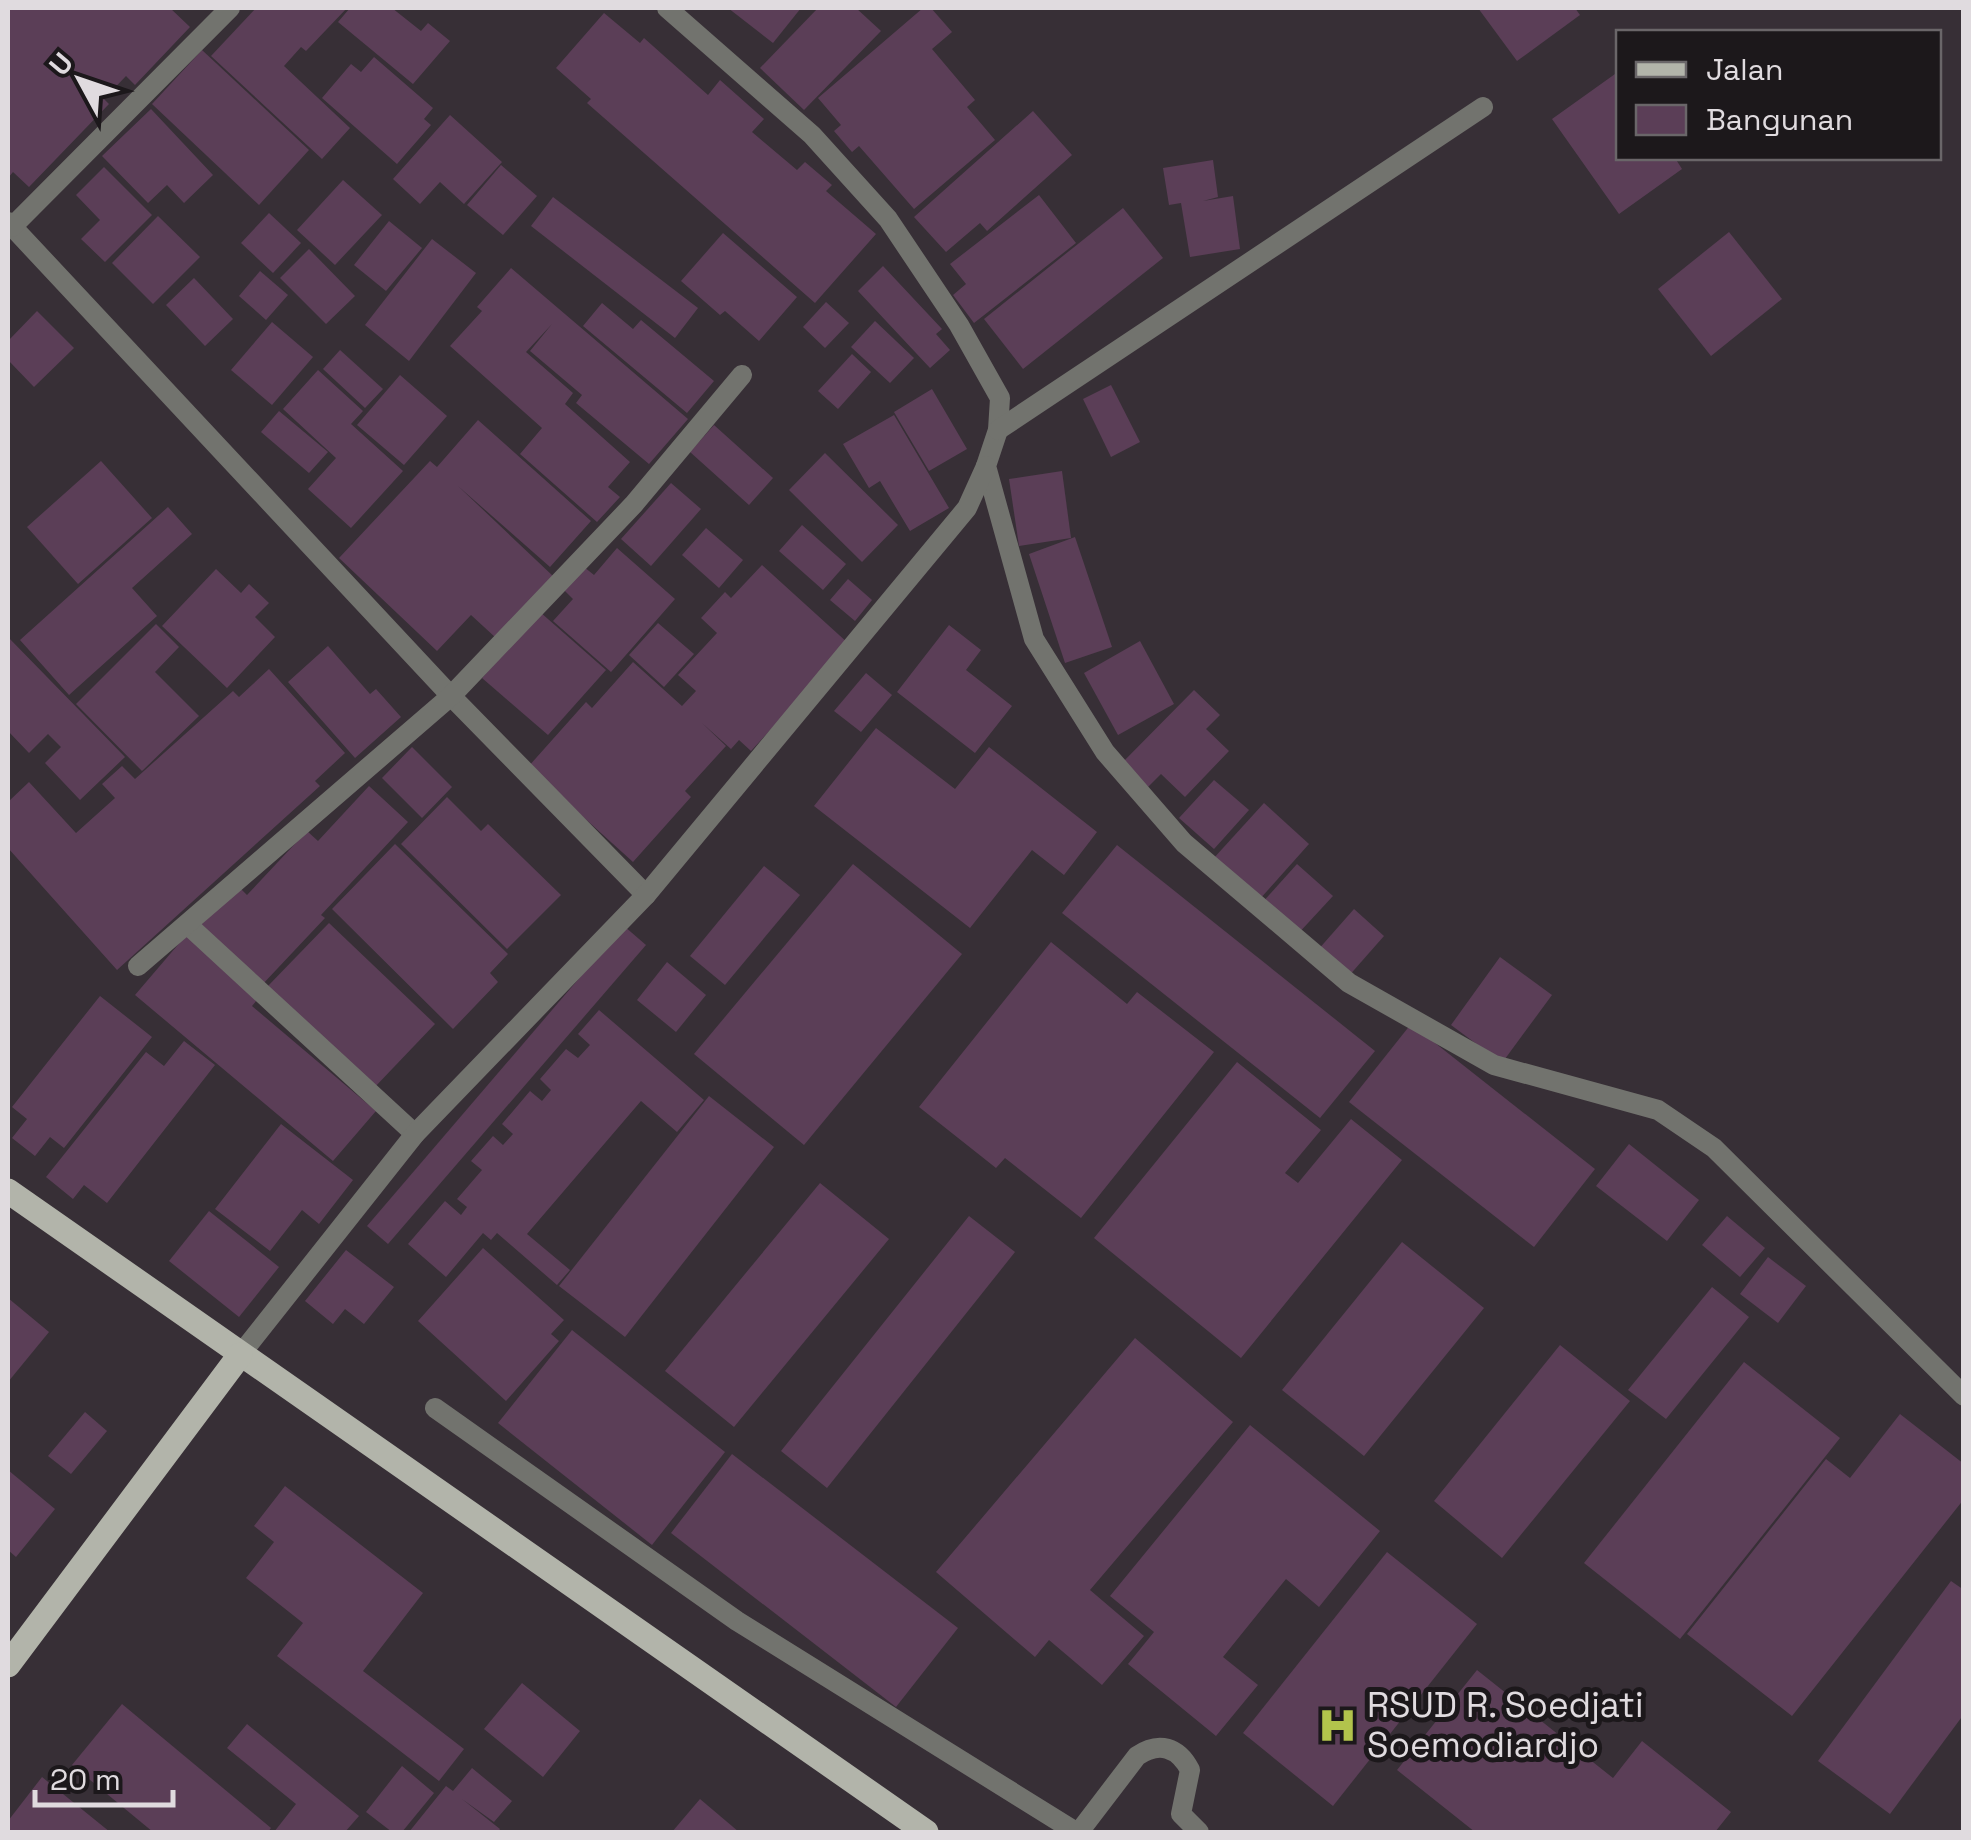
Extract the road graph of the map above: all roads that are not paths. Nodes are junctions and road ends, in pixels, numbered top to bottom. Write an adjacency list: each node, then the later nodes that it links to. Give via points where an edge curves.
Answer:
1 (230, 8): 4 (street)
2 (667, 8): 6 (street, via 812,135 888,220 1000,398)
3 (1484, 107): 6 (street)
4 (10, 225): 8 (street)
5 (742, 375): 8 (street, via 634,504)
6 (998, 430): 7 (street)
7 (986, 466): 9 (street, via 967,508); 15 (street, via 1034,639 1104,752 1184,843 1350,983 1494,1065 1658,1110 1714,1148)
8 (451, 696): 9 (street); 10 (street)
9 (646, 895): 12 (street)
10 (188, 925): 11 (street); 12 (street)
11 (138, 966)
12 (415, 1134): 14 (street)
13 (8, 1191): 14 (main road)
14 (240, 1354): 17 (main road); 18 (main road)
15 (1964, 1396)
16 (435, 1408): 19 (street, via 737,1621)
17 (8, 1664)
18 (926, 1832)
19 (1078, 1832): 20 (street, via 1137,1756 1165,1746 1190,1770 1181,1814)
20 (1199, 1832)

